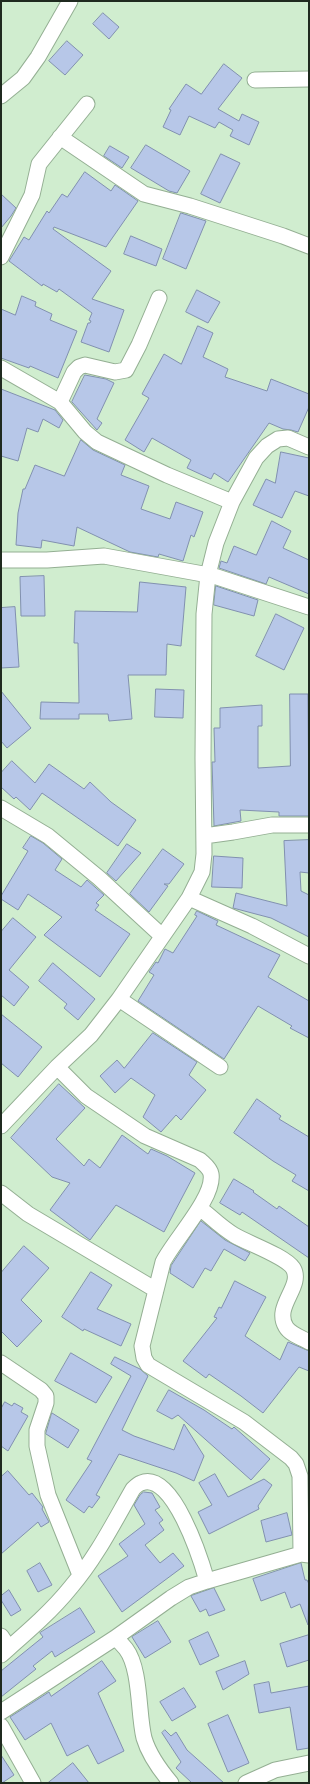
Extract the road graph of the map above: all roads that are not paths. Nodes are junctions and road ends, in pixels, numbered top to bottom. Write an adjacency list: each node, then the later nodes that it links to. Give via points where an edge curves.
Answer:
1 (70, 1): 4 (street, via 23,78)
2 (309, 79): 3 (street)
3 (255, 80)
4 (1, 96)
5 (87, 104): 6 (street)
6 (60, 137): 7 (street, via 144,194 190,206); 8 (street, via 39,164 32,196)
7 (309, 246)
8 (1, 257)
9 (159, 298): 11 (street, via 126,370 115,372 79,366)
10 (1, 368): 11 (street)
11 (60, 402): 13 (street, via 85,432 97,442)
12 (309, 446): 13 (street, via 288,438 278,439 267,446 256,458)
13 (232, 502): 15 (street, via 216,543)
14 (1, 560): 15 (street, via 104,556)
15 (208, 575): 16 (street); 19 (street, via 204,614)
16 (309, 607)
17 (1, 808): 21 (street, via 48,836 99,878)
18 (309, 825): 19 (street, via 272,825)
19 (204, 836): 20 (street, via 202,872)
20 (189, 898): 21 (street); 22 (street, via 252,926)
21 (162, 936): 23 (street)
22 (309, 956)
23 (119, 999): 24 (street); 25 (street, via 92,1035)
24 (220, 1067)
25 (57, 1068): 26 (street); 28 (street, via 86,1096 145,1136 200,1160 207,1166 211,1174 210,1183)
26 (2, 1123)
27 (1, 1193): 29 (street, via 28,1214)
28 (200, 1208): 29 (street, via 169,1249); 30 (street, via 233,1235 282,1259 293,1268 296,1280 284,1305 283,1317 286,1327)
29 (156, 1290): 32 (street, via 142,1346 144,1358 148,1365 244,1422 292,1458 300,1476)
30 (309, 1342)
31 (1, 1363): 33 (street, via 46,1396 37,1446 48,1495)
32 (305, 1555): 34 (street)
33 (80, 1575): 34 (street, via 133,1489 141,1483 149,1482 158,1485 176,1504 190,1530); 36 (street, via 71,1588)
34 (207, 1581): 35 (street, via 171,1598)
35 (115, 1638): 37 (street); 41 (street, via 127,1650 133,1665 144,1739 158,1766)
36 (4, 1646)
37 (1, 1712)
38 (1, 1726): 40 (street)
39 (309, 1763): 42 (street, via 275,1770)
40 (33, 1783)
41 (171, 1783)
42 (246, 1783)

